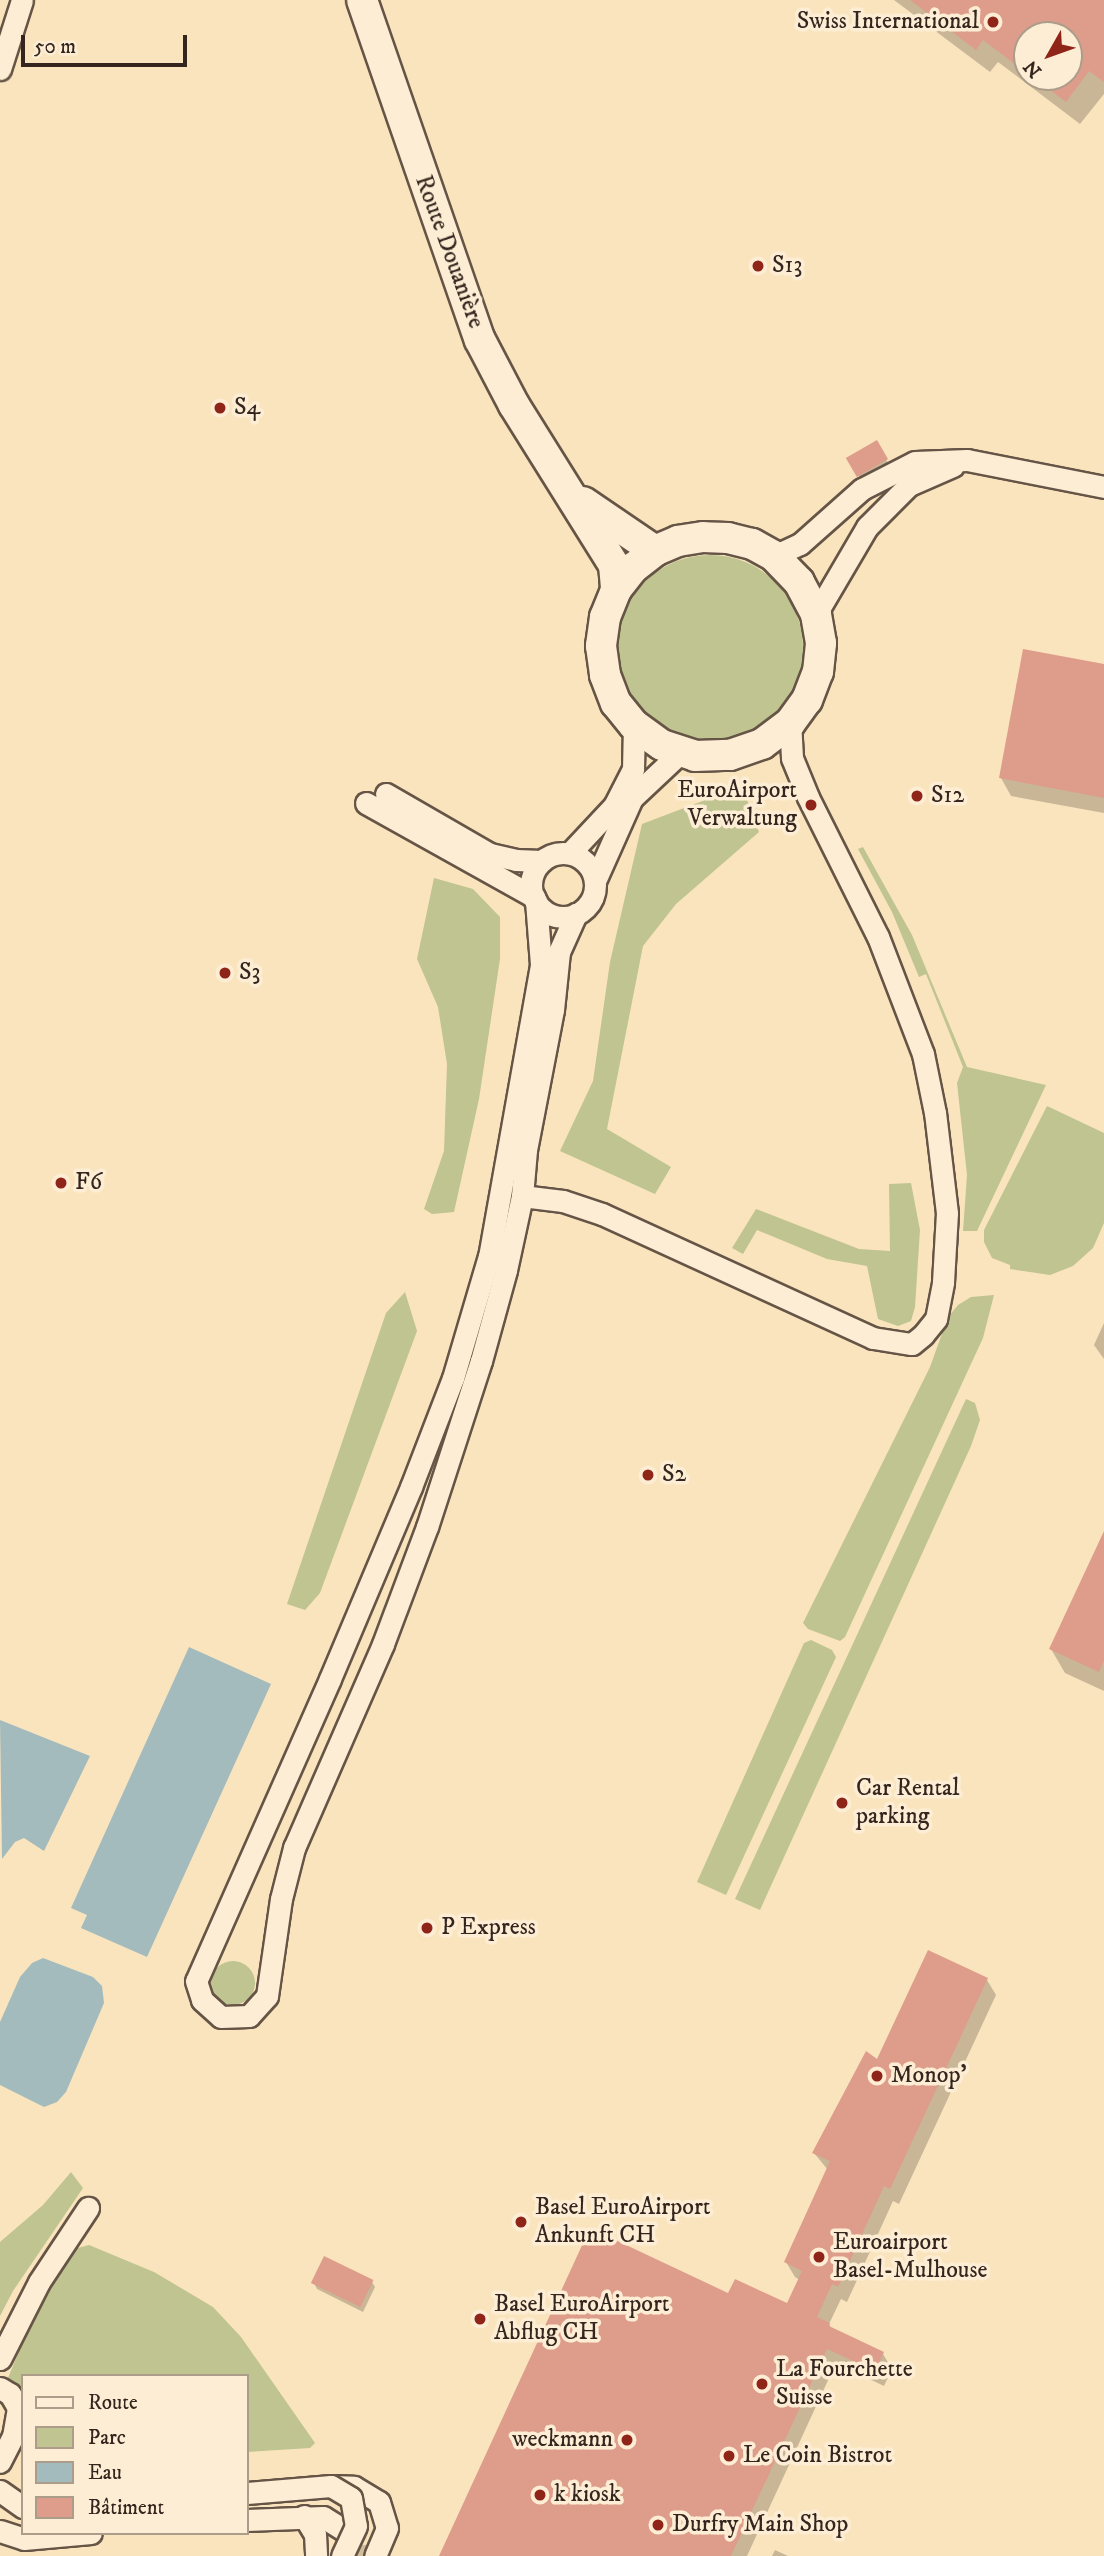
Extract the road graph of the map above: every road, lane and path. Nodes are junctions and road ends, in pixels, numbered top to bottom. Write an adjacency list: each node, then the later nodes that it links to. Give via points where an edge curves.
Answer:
1 (22, 0): 3 (street)
2 (362, 0): 6 (main road, Route Douanière, via 480,340 514,405)
3 (0, 69)
4 (967, 460): 5 (street); 8 (street, via 915,462 900,469 862,489 800,544); 10 (street, via 909,485 883,510 848,554)
5 (1104, 487)
6 (568, 490): 7 (main road, Route Douanière); 9 (main road, Route Douanière, via 614,565)
7 (655, 551): 8 (main road, via 678,541 715,537 752,544); 9 (main road, via 633,568)
8 (774, 556): 10 (main road, via 799,582)
9 (616, 590): 12 (main road, via 605,617 602,656 616,703)
10 (816, 614): 11 (main road, via 821,643 818,672 807,700)
11 (790, 723): 13 (main road, via 762,744 730,755 695,756); 21 (street, via 792,758 878,937 923,1054 947,1213 936,1319 912,1343 873,1338 602,1214 563,1201)
12 (634, 726): 13 (main road); 16 (street, via 633,769 614,806)
13 (681, 751): 18 (street, via 632,798)
14 (386, 794): 17 (street, via 490,854)
15 (366, 803): 19 (street)
16 (570, 853): 17 (street, via 550,855); 18 (street, via 587,863)
17 (542, 861): 19 (street, via 532,878)
18 (595, 881): 20 (street, via 591,900)
19 (535, 899): 20 (street, via 557,916); 21 (street, via 541,965 489,1256 453,1378 411,1487 196,1981 202,2000 221,2017 249,2016 267,1996 281,1899 294,1848 383,1644 427,1527 481,1361)
20 (576, 914): 21 (street, via 559,953)
21 (522, 1196)
22 (88, 2208): 23 (street, via 38,2282)
23 (0, 2359)
24 (0, 2388): 25 (street, via 19,2408 13,2436)
25 (0, 2462)
26 (331, 2486): 28 (street, bridge); 36 (street, bridge, via 351,2498 356,2526); 37 (street, via 354,2487 379,2502 387,2528)
27 (0, 2491): 29 (street)
28 (248, 2493)
29 (21, 2506)
30 (304, 2516): 31 (street); 32 (street, via 323,2517); 35 (street, via 315,2534)
31 (248, 2520)
32 (344, 2530)
33 (0, 2531): 34 (street, via 24,2539)
34 (69, 2535)
35 (316, 2556)
36 (342, 2556)
37 (375, 2556)

